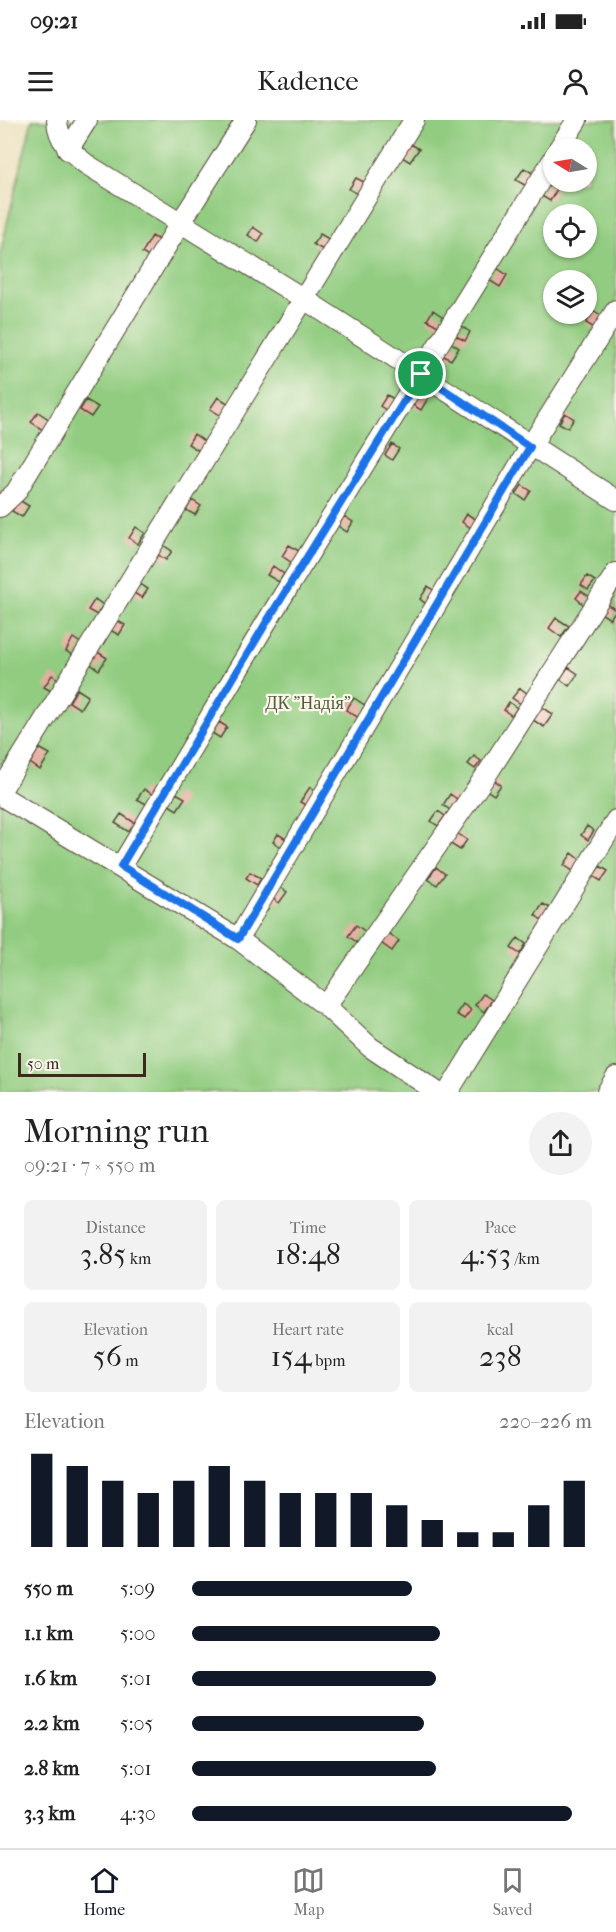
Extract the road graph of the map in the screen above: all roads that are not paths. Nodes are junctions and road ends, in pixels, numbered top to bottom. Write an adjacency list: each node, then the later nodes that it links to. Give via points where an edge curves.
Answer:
1 (57, 120): 7 (lane)
2 (87, 120): 7 (lane)
3 (246, 120): 9 (lane)
4 (414, 120): 10 (lane)
5 (577, 120): 6 (lane)
6 (565, 138)
7 (68, 150): 9 (lane)
8 (543, 176): 12 (lane)
9 (181, 222): 10 (lane); 15 (lane, via 16,492)
10 (304, 299): 12 (lane); 17 (lane)
11 (616, 310): 13 (lane)
12 (421, 374): 13 (lane); 19 (lane)
13 (530, 447): 14 (lane); 20 (lane)
14 (616, 500)
15 (0, 507)
16 (616, 573): 21 (lane, via 489,771)
17 (0, 794): 19 (lane)
18 (616, 820): 24 (lane)
19 (121, 866): 20 (lane)
20 (238, 939): 21 (lane)
21 (326, 1005): 23 (lane, via 370,1047)
22 (616, 1077): 25 (lane)
23 (437, 1092)
24 (447, 1092)
25 (607, 1092)

